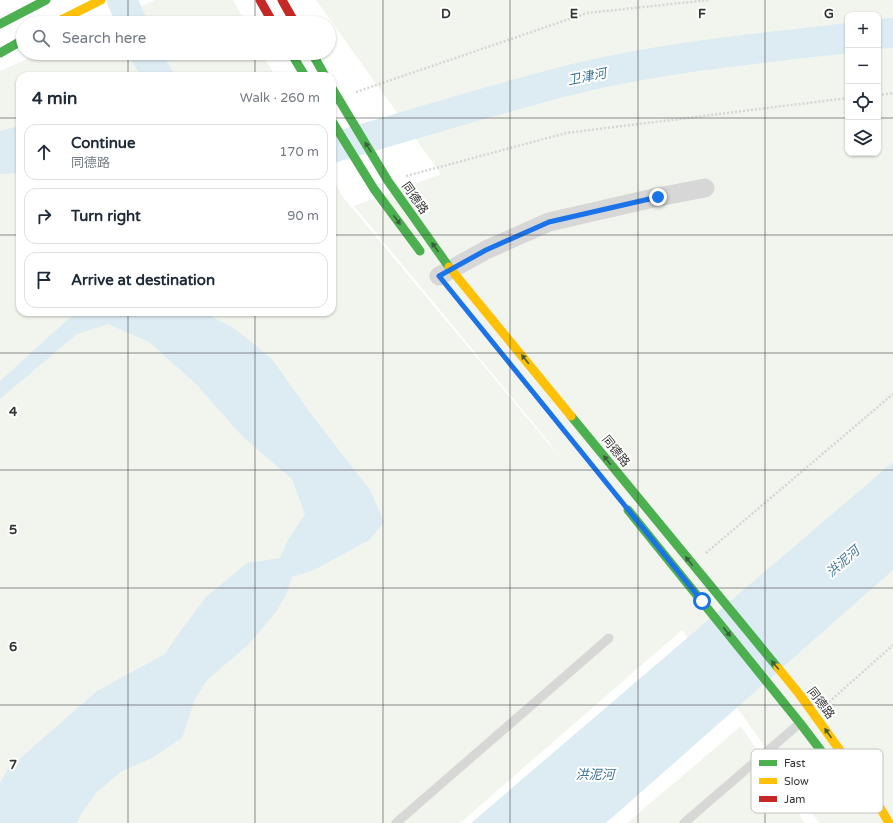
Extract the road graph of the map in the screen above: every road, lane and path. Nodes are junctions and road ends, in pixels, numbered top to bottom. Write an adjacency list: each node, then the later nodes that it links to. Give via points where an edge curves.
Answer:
1 (46, 0): 9 (main road)
2 (101, 0): 6 (main road)
3 (260, 0): 7 (main road)
4 (282, 0): 8 (main road)
5 (709, 0): 19 (path, via 587,13)
6 (68, 16)
7 (269, 16)
8 (291, 16)
9 (0, 24)
10 (16, 44): 11 (main road)
11 (0, 52)
12 (295, 60): 14 (main road)
13 (316, 60): 15 (main road)
14 (303, 72)
15 (323, 72)
16 (893, 93): 17 (path)
17 (881, 94)
18 (336, 95): 19 (main road, 同德路)
19 (338, 98): 22 (main road, 同德路, one-way to 19)
20 (845, 98): 22 (path, via 566,133)
21 (336, 127): 24 (main road, one-way to 24, via 374,189)
22 (388, 181): 25 (main road, 同德路, one-way to 22)
23 (705, 188): 25 (street, via 549,222 486,250)
24 (427, 260)
25 (442, 274): 28 (main road, 同德路, one-way to 25)
26 (893, 394): 28 (path)
27 (624, 504): 32 (main road, one-way to 32)
28 (692, 564): 31 (main road, 同德路, one-way to 28)
29 (610, 638): 38 (lane)
30 (893, 645): 31 (path)
31 (814, 714): 35 (main road, 同德路, one-way to 31)
32 (800, 723): 33 (lane); 34 (main road)
33 (770, 749)
34 (820, 749)
35 (839, 749)
36 (751, 765): 39 (lane)
37 (883, 813): 40 (main road, 同德路, one-way to 37)
38 (396, 823)
39 (684, 823)
40 (889, 823)

